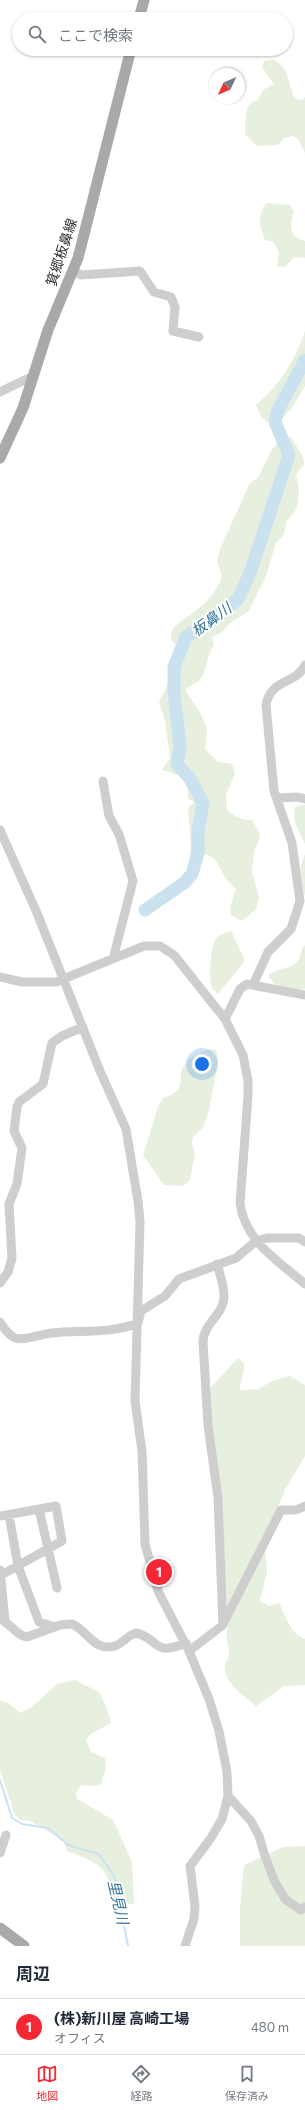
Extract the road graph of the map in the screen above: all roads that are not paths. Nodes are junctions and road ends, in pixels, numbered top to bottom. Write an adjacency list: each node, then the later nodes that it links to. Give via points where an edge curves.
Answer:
1 (144, 0): 2 (main road)
2 (141, 12)
3 (129, 56): 4 (main road, 箕郷板鼻線)
4 (74, 270): 5 (street, via 81,275 140,271 154,292 171,297 175,307 173,331); 6 (main road, 箕郷板鼻線, via 48,330)
5 (199, 337)
6 (33, 376): 7 (street); 8 (main road, 箕郷板鼻線, via 23,408)
7 (0, 392)
8 (0, 458)
9 (305, 665): 11 (street, via 296,676 279,683 266,701)
10 (103, 781): 14 (street, via 109,816 119,834 133,881)
11 (277, 798): 12 (street); 17 (street, via 293,847 300,905 291,929 268,952)
12 (305, 799)
13 (0, 830): 16 (street)
14 (113, 959): 16 (street); 19 (street, via 144,946 164,947 174,955)
15 (0, 977): 16 (street, via 22,982 56,982)
16 (65, 978): 20 (street)
17 (253, 984): 18 (street, via 274,991); 19 (street, via 240,989)
18 (305, 995)
19 (225, 1019): 21 (street, via 239,1045 246,1066 248,1096 240,1202 247,1229)
20 (83, 1027): 24 (street, via 52,1043 43,1084 19,1102 17,1107 14,1131 22,1148 17,1184 9,1204 12,1258 8,1272); 27 (street, via 126,1129 140,1222)
21 (256, 1241): 22 (street, via 267,1238 299,1238); 23 (street, via 236,1258); 25 (street)
22 (305, 1242)
23 (217, 1264): 27 (street, via 179,1279 165,1296 141,1311); 37 (street, via 224,1297 214,1319 205,1331 204,1342 208,1425 218,1498)
24 (0, 1283)
25 (305, 1284)
26 (0, 1322): 28 (street)
27 (138, 1323): 28 (street, via 125,1328 20,1338); 39 (street, via 135,1401 142,1450 145,1544 158,1591)
28 (4, 1334)
29 (305, 1506): 37 (street, via 296,1510 281,1510)
30 (39, 1509): 31 (street); 32 (street); 32 (street, via 56,1506 62,1541)
31 (4, 1515): 33 (street)
32 (47, 1549): 33 (street); 35 (street)
33 (18, 1566): 34 (street); 38 (street, via 39,1622)
34 (1, 1573): 36 (street)
35 (57, 1588)
36 (2, 1620): 38 (street, via 27,1637)
37 (223, 1625): 39 (street)
38 (55, 1627): 39 (street, via 75,1625 92,1641 106,1647 120,1643 136,1633 159,1647)
39 (188, 1647): 40 (street, via 219,1731 228,1772)
40 (228, 1796): 43 (street, via 251,1821 259,1836 274,1880 285,1899 301,1910); 46 (street, via 218,1828 190,1866 195,1906 194,1919)
41 (6, 1835): 42 (street)
42 (0, 1853)
43 (305, 1907)
44 (0, 1928): 45 (main road)
45 (24, 1946)
46 (185, 1946)

